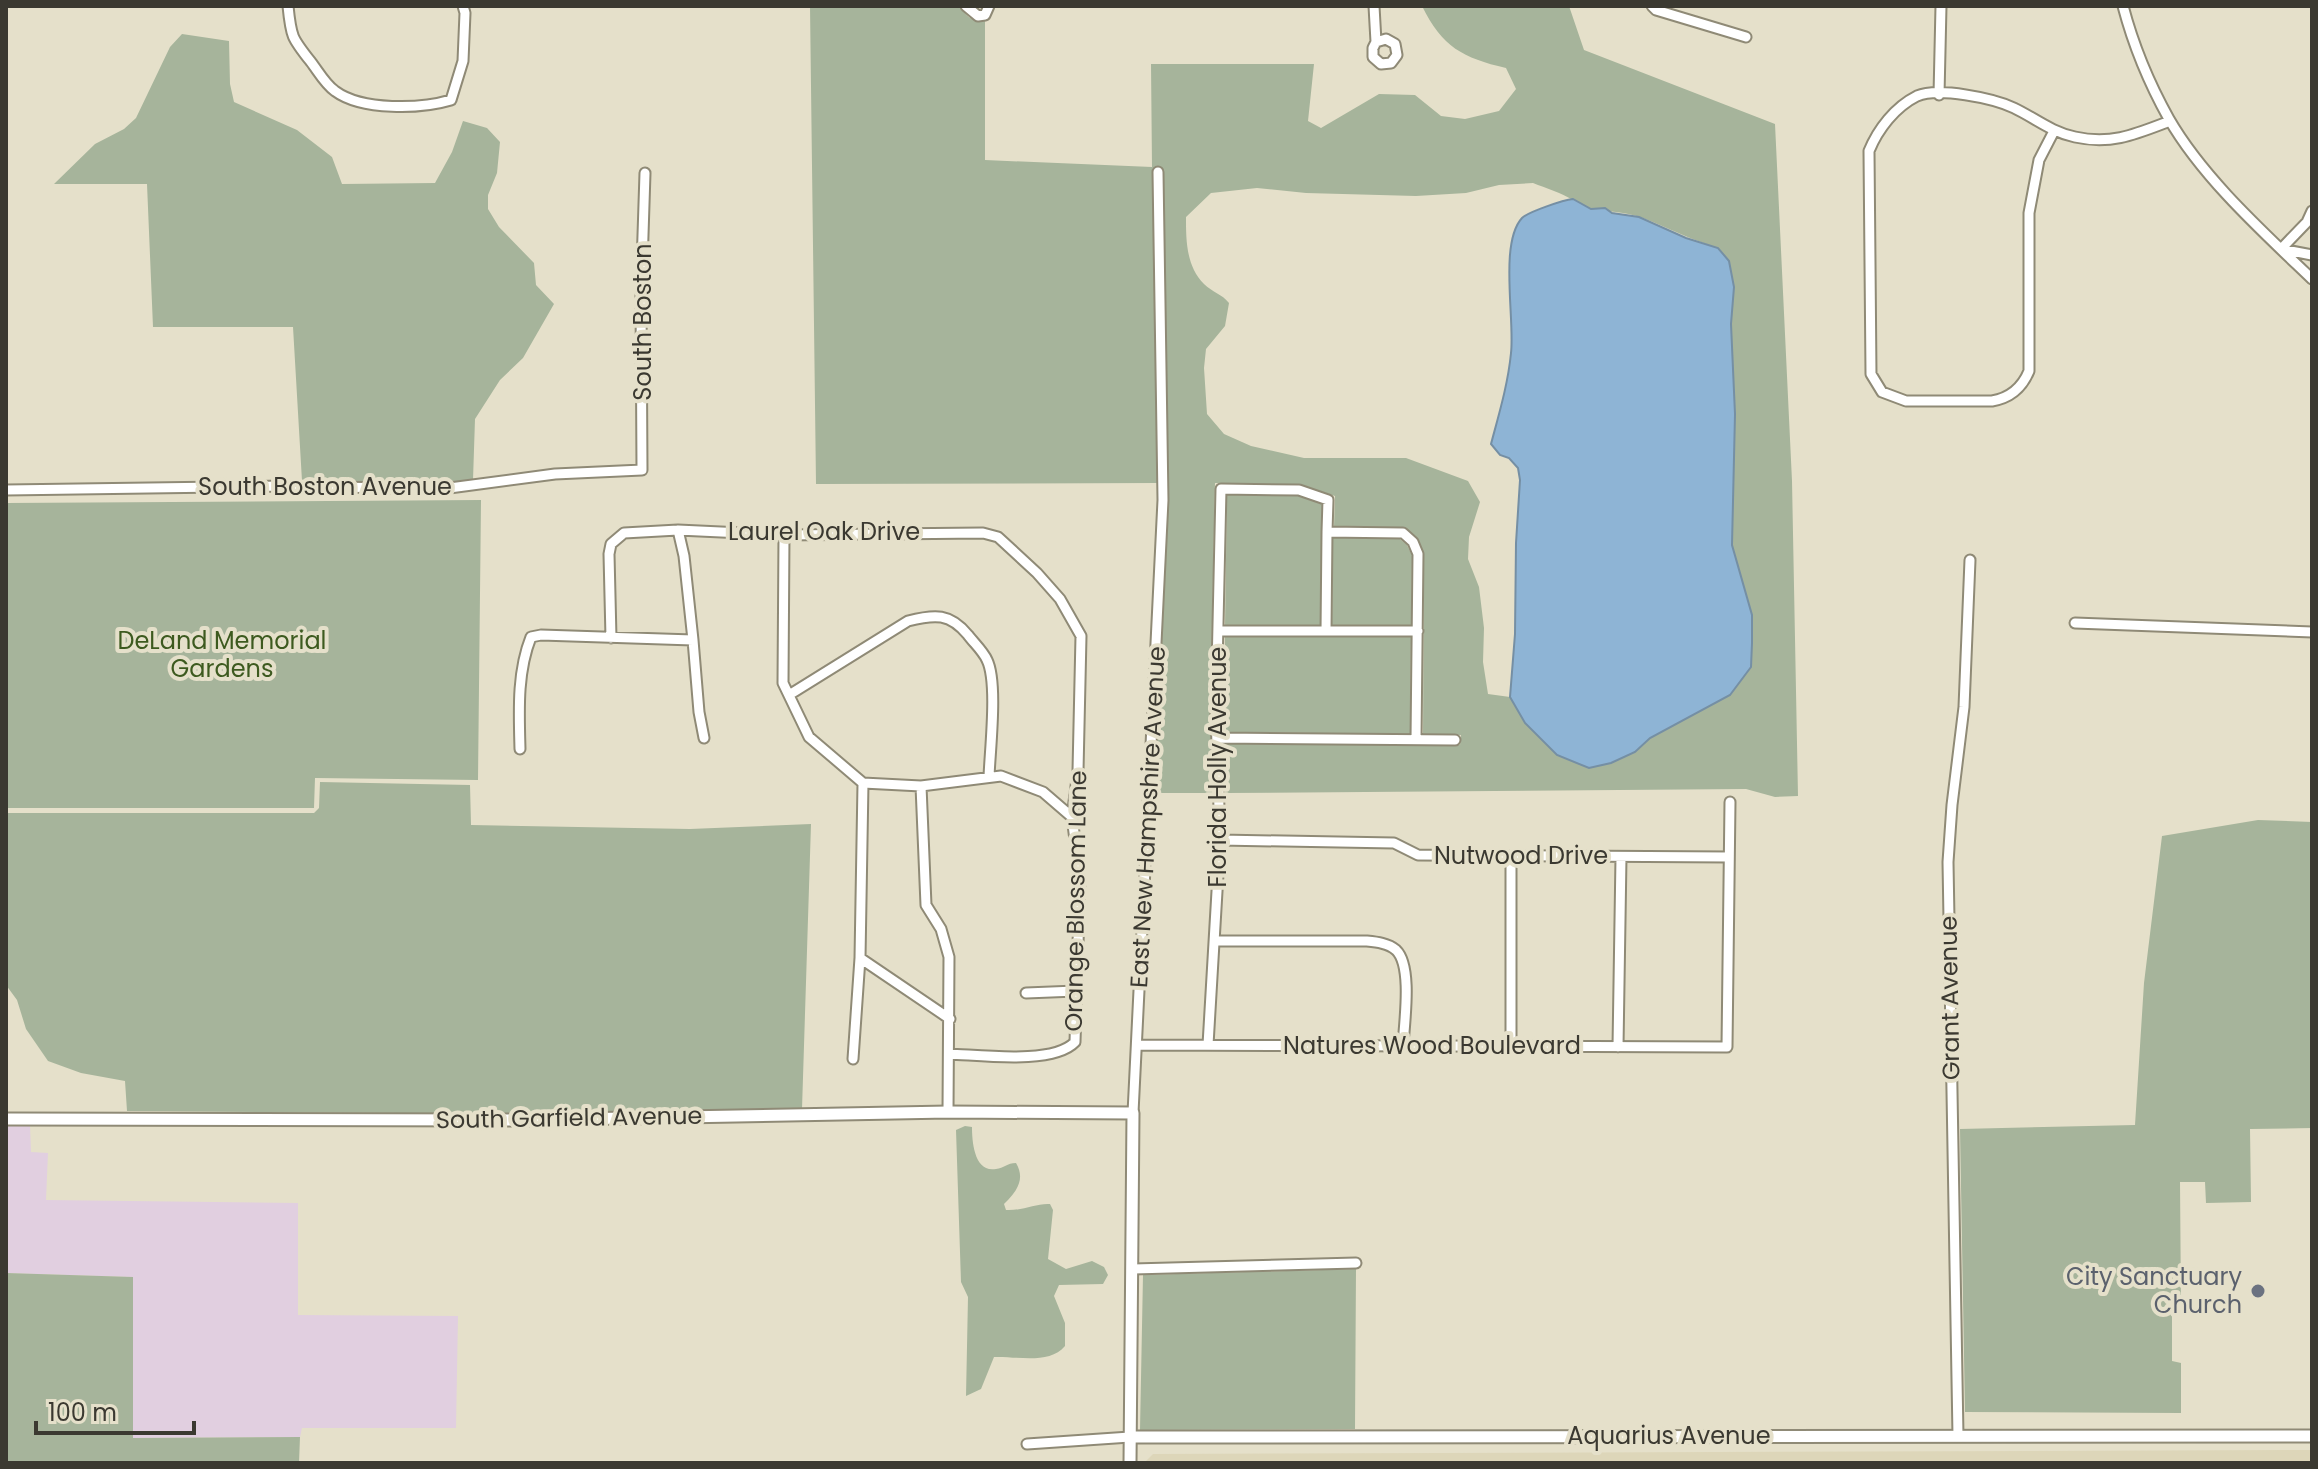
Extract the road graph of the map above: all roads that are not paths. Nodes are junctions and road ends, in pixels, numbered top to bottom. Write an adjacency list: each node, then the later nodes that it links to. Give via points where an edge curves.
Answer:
1 (288, 6): 2 (street, via 291,36 334,91 350,99 409,107 451,100 463,61)
2 (463, 6)
3 (966, 6): 4 (street, via 978,16)
4 (989, 6)
5 (1374, 6): 10 (street)
6 (1652, 6): 9 (street)
7 (1941, 6): 11 (street)
8 (2123, 6): 12 (street)
9 (1746, 37)
10 (1376, 42)
11 (1939, 95): 13 (street, via 1987,97); 13 (street, via 1919,95 1899,109 1880,127 1869,151 1871,374 1882,392 1906,401 2005,399 2024,383 2029,371 2029,213 2039,160)
12 (2170, 121): 13 (street, via 2115,141); 17 (street, via 2200,163)
13 (2054, 131)
14 (1158, 172): 54 (street, East New Hampshire Avenue, via 1163,500)
15 (645, 173): 20 (street, South Boston)
16 (2312, 211): 17 (street)
17 (2281, 249): 18 (street); 19 (street)
18 (2312, 255)
19 (2312, 279)
20 (642, 470): 21 (street, South Boston Avenue, via 555,474 442,489)
21 (6, 490)
22 (678, 530): 24 (street, Laurel Oak Drive); 32 (street, Laurel Oak Drive, via 624,533 611,544); 33 (street)
23 (1327, 532): 28 (street, Florida Holly Avenue, via 1328,500 1299,490 1221,489); 29 (street); 30 (street, via 1403,533 1413,542 1418,554)
24 (784, 535): 26 (street, Laurel Oak Drive, via 983,533 998,537); 34 (street, via 783,683)
25 (1970, 560): 66 (street, Grant Avenue, via 1964,707 1948,862)
26 (1037, 573): 44 (street, Orange Blossom Lane, via 1081,636)
27 (2075, 623): 31 (street)
28 (1219, 631): 29 (street); 36 (street, Florida Holly Avenue)
29 (1326, 631): 30 (street)
30 (1418, 631): 37 (street)
31 (2312, 632)
32 (611, 638): 33 (street); 39 (street, via 531,637 518,704)
33 (693, 640): 35 (street)
34 (789, 695): 40 (street, via 908,621 943,615 959,623 987,658 992,675); 41 (street, via 809,737)
35 (704, 738)
36 (1218, 738): 37 (street); 45 (street, Florida Holly Avenue)
37 (1416, 739): 38 (street)
38 (1455, 740)
39 (520, 749)
40 (989, 777): 42 (street); 44 (street, via 1043,792)
41 (863, 783): 42 (street); 50 (street)
42 (921, 786): 53 (street, via 926,905 941,929 949,957)
43 (1730, 802): 48 (street)
44 (1072, 817): 51 (street, Orange Blossom Lane, via 1080,879)
45 (1220, 840): 46 (street, Nutwood Drive, via 1394,843 1418,855); 49 (street, Florida Holly Avenue)
46 (1511, 856): 47 (street, Nutwood Drive); 57 (street)
47 (1621, 857): 48 (street, Nutwood Drive); 58 (street)
48 (1729, 857): 58 (street, Natures Wood Boulevard, via 1727,1047)
49 (1215, 941): 55 (street, Florida Holly Avenue); 56 (street, via 1366,941 1397,950 1406,980)
50 (860, 958): 53 (street); 60 (street)
51 (1076, 991): 52 (street); 59 (street, Orange Blossom Lane, via 1075,1042 1069,1049 1049,1056)
52 (1026, 993)
53 (950, 1019): 59 (street)
54 (1138, 1045): 55 (street, Natures Wood Boulevard); 62 (street, East New Hampshire Avenue)
55 (1208, 1045): 56 (street, Natures Wood Boulevard)
56 (1403, 1046): 57 (street, Natures Wood Boulevard)
57 (1511, 1046): 58 (street, Natures Wood Boulevard)
58 (1618, 1047)
59 (949, 1054): 61 (street)
60 (853, 1059)
61 (948, 1112): 62 (street, South Garfield Avenue); 63 (street, South Garfield Avenue, via 517,1120)
62 (1133, 1113): 65 (street, East New Hampshire Avenue)
63 (6, 1119)
64 (1356, 1263): 65 (street)
65 (1133, 1269): 68 (street, East New Hampshire Avenue)
66 (1958, 1436): 67 (street, Aquarius Avenue); 68 (street, Aquarius Avenue)
67 (2312, 1436)
68 (1130, 1437): 69 (street, Aquarius Avenue); 70 (street, East New Hampshire Avenue)
69 (1027, 1444)
70 (1130, 1463)

